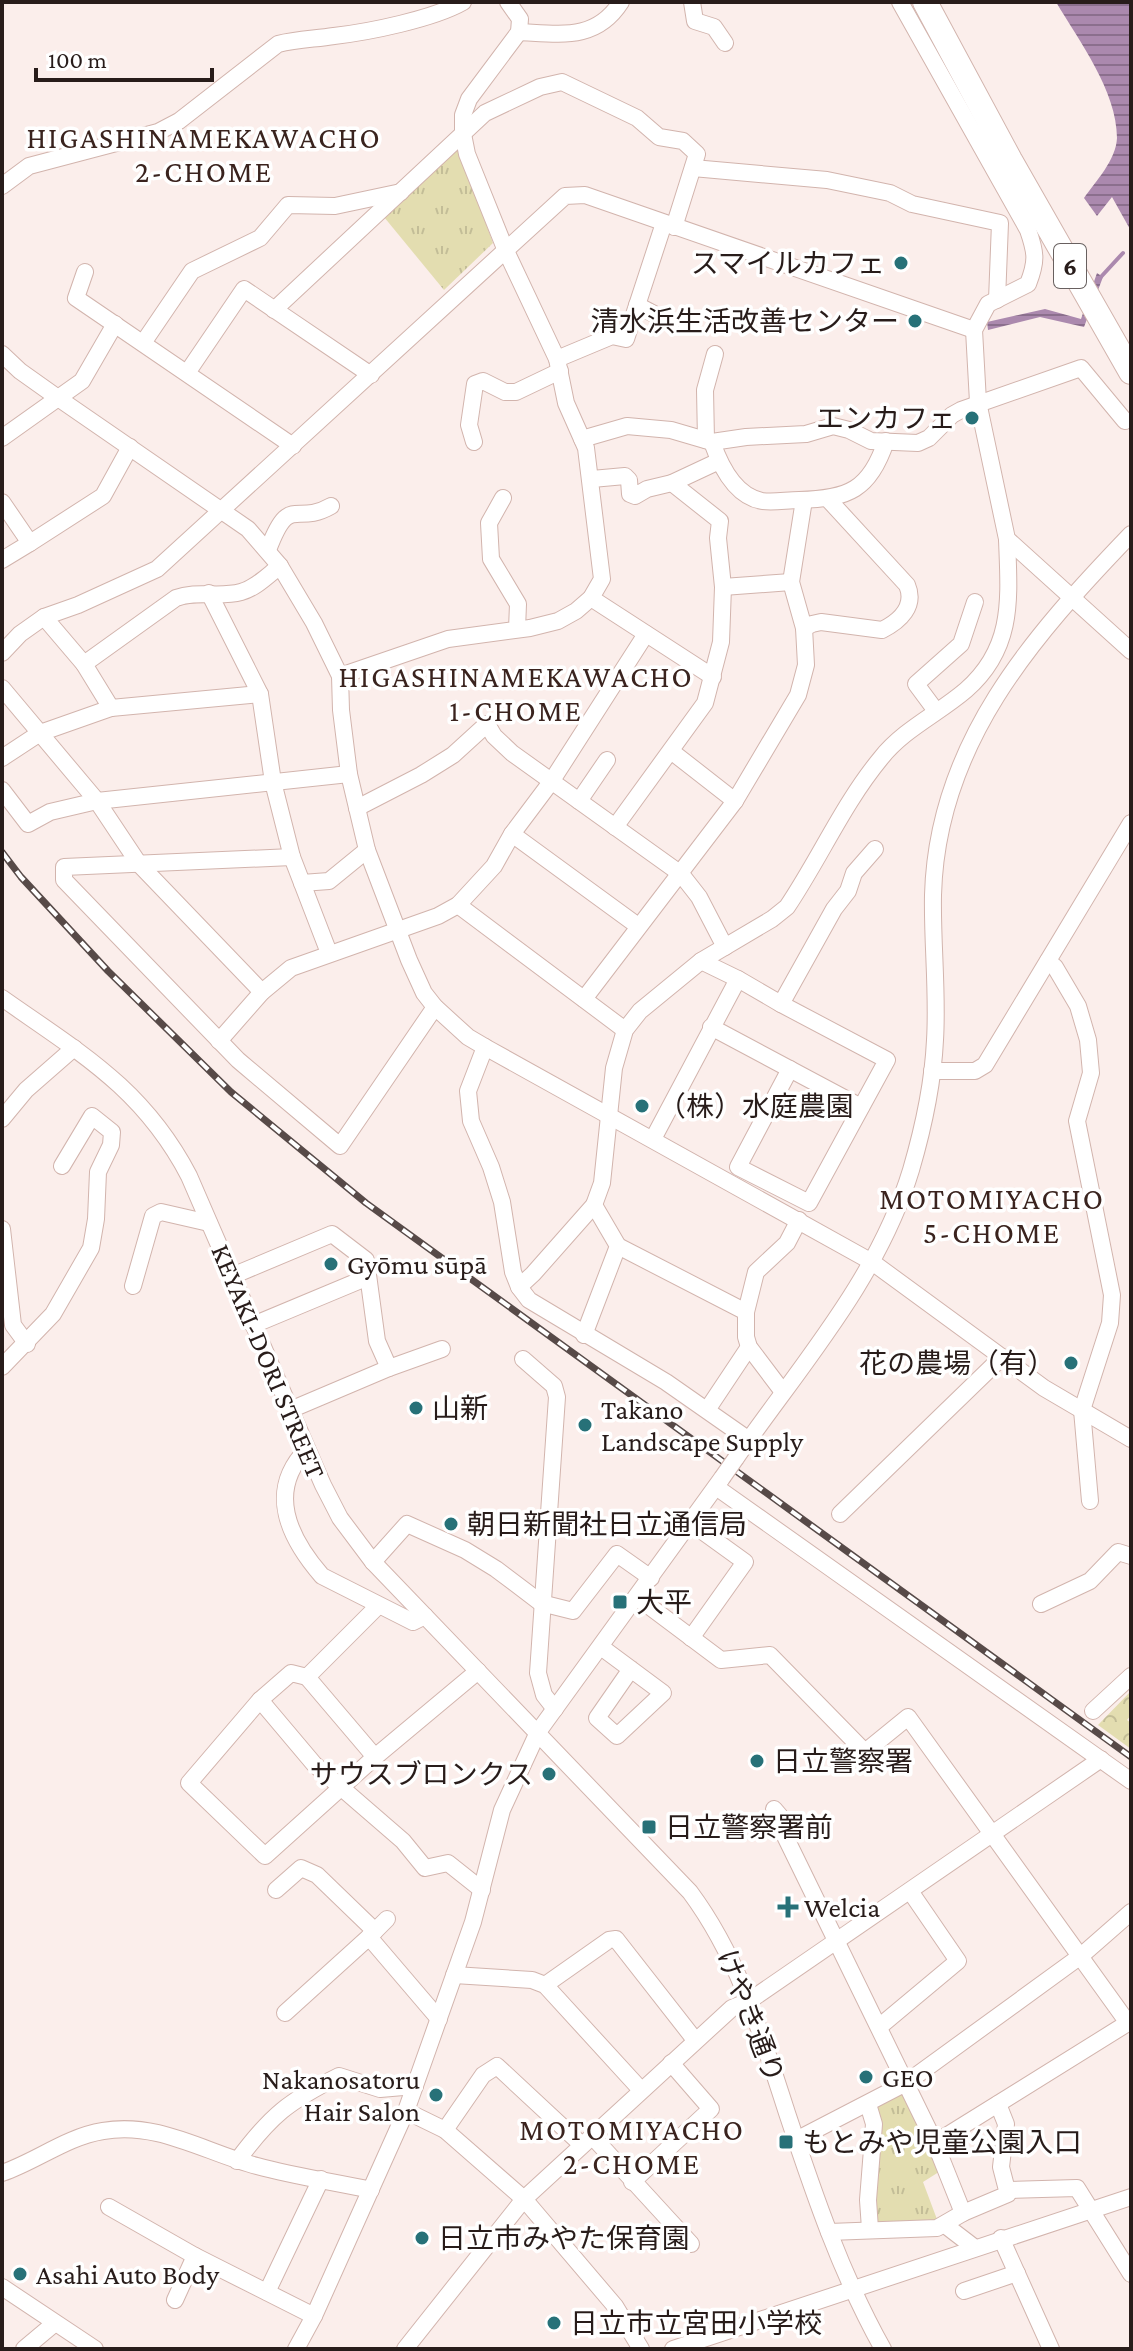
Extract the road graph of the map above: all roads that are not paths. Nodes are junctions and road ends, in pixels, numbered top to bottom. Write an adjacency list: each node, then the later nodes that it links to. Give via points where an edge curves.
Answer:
1 (463, 2): 11 (street, via 444,13 278,44 158,132 29,166)
2 (508, 2): 7 (street, via 520,19)
3 (621, 2): 7 (street, via 603,24 588,31)
4 (692, 2): 8 (street, via 695,21 714,27)
5 (900, 2): 16 (street, via 1028,230 1035,265 1028,284)
6 (925, 2): 26 (highway, 6)
7 (519, 32): 9 (street, via 469,99)
8 (725, 43)
9 (463, 134): 10 (street, via 485,113 562,82 637,118 659,137 683,141 697,154); 12 (street); 14 (street)
10 (693, 168): 13 (street); 16 (street, via 827,180 1000,223)
11 (2, 186)
12 (401, 192): 18 (street); 22 (street, via 335,206 288,205 260,238 192,271)
13 (669, 225): 14 (street, via 585,195 565,196); 17 (street); 21 (street)
14 (506, 251): 25 (street); 28 (street)
15 (85, 272): 20 (street, via 76,298)
16 (997, 300): 21 (street, via 988,304)
17 (637, 305): 19 (street); 25 (street, via 626,339 612,336)
18 (274, 310): 27 (street, via 244,289); 28 (street)
19 (671, 323)
20 (115, 324): 22 (street); 29 (street, via 82,381)
21 (974, 330): 30 (street)
22 (143, 343): 27 (street)
23 (2, 354): 29 (street)
24 (715, 354): 34 (street, via 705,390)
25 (558, 365): 33 (street, via 566,403); 36 (street, via 516,392 483,381 475,384 469,425)
26 (1131, 372)
27 (187, 373): 37 (street)
28 (371, 375): 37 (street)
29 (58, 398): 32 (street); 38 (street)
30 (978, 402): 31 (street, via 1081,368); 35 (street, via 918,443); 49 (street)
31 (1125, 421)
32 (5, 430)
33 (582, 439): 34 (street, via 627,426); 40 (street)
34 (709, 441): 35 (street, via 806,434 833,426 871,441); 39 (street)
35 (886, 441): 43 (street, via 867,480 854,491)
36 (474, 442)
37 (293, 446): 47 (street)
38 (130, 447): 47 (street); 50 (street, via 103,496)
39 (719, 461): 41 (street); 44 (street, via 728,477 761,501)
40 (592, 479): 41 (street, via 625,476 635,496); 58 (street, via 602,579)
41 (672, 483): 55 (street, via 720,521)
42 (503, 498): 62 (street, via 489,523 491,559 518,604)
43 (827, 498): 44 (street); 61 (street, via 911,595 901,618 882,630 821,622)
44 (804, 500): 54 (street)
45 (2, 502): 50 (street)
46 (331, 506): 51 (street, via 291,514 278,523)
47 (221, 512): 51 (street, via 256,535); 60 (street, via 157,569)
48 (1131, 534): 57 (street)
49 (1007, 539): 57 (street); 72 (street, via 1008,621 1003,638 982,672)
50 (30, 543): 52 (street)
51 (268, 550): 53 (street)
52 (2, 560)
53 (280, 566): 56 (street, via 240,592); 67 (street)
54 (791, 582): 55 (street); 61 (street)
55 (723, 587): 68 (street, via 721,642)
56 (209, 593): 66 (street, via 176,598); 70 (street)
57 (1073, 596): 64 (street); 113 (street, via 1027,649 984,714 948,802 933,894)
58 (591, 598): 62 (street, via 558,621); 63 (street)
59 (975, 602): 72 (street, via 961,644 916,684)
60 (44, 617): 65 (street); 66 (street)
61 (804, 628): 83 (street, via 806,665 798,695)
62 (517, 629): 67 (street, via 448,639)
63 (646, 634): 68 (street); 79 (street)
64 (1131, 651)
65 (2, 653)
66 (84, 664): 71 (street)
67 (340, 676): 77 (street)
68 (713, 677): 74 (street, via 705,703)
69 (2, 688): 73 (street)
70 (260, 694): 71 (street); 78 (street)
71 (111, 708): 73 (street)
72 (936, 711): 97 (street, via 904,734 865,777 787,907)
73 (40, 733): 75 (street); 81 (street)
74 (671, 751): 83 (street); 86 (street)
75 (2, 758)
76 (607, 760): 82 (street)
77 (349, 774): 78 (street); 84 (street)
78 (273, 782): 81 (street); 90 (street)
79 (551, 782): 82 (street); 84 (street, via 512,753 487,724 453,755); 87 (street)
80 (2, 790): 81 (street, via 28,824 50,812)
81 (97, 801): 91 (street)
82 (579, 801): 86 (street)
83 (735, 801): 92 (street)
84 (357, 808): 89 (street)
85 (1131, 823): 100 (street)
86 (615, 827): 92 (street)
87 (512, 834): 94 (street, via 494,866); 95 (street)
88 (875, 849): 105 (street, via 854,873)
89 (367, 850): 93 (street, via 329,881); 96 (street)
90 (292, 857): 91 (street); 93 (street)
91 (139, 864): 102 (street); 109 (street, via 64,867 64,880)
92 (681, 874): 95 (street); 97 (street)
93 (302, 883): 98 (street)
94 (458, 905): 96 (street); 104 (street)
95 (638, 926): 104 (street)
96 (397, 930): 98 (street); 106 (street)
97 (725, 947): 99 (street)
98 (329, 953): 102 (street, via 291,968)
99 (701, 961): 101 (street); 108 (street)
100 (1048, 961): 113 (street, via 985,1065 975,1071); 143 (street, via 1078,1006 1088,1040 1091,1073 1077,1121 1112,1295 1110,1323)
101 (738, 979): 105 (street); 107 (street)
102 (262, 992): 109 (street)
103 (2, 998): 111 (street, KEYAKI-DORI STREET)
104 (584, 999): 108 (street)
105 (781, 1004): 114 (street, via 887,1060)
106 (435, 1007): 109 (street, via 340,1146); 110 (street)
107 (711, 1027): 112 (street); 117 (street)
108 (625, 1030): 115 (street)
109 (219, 1041)
110 (485, 1047): 115 (street); 129 (street, via 468,1091 471,1121 502,1202)
111 (74, 1048): 116 (street); 121 (street, KEYAKI-DORI STREET, via 150,1114 178,1154)
112 (790, 1069): 114 (street); 114 (street, via 738,1167 809,1203)
113 (932, 1071): 124 (street, via 905,1188)
114 (861, 1107)
115 (607, 1115): 117 (street); 119 (street, via 602,1183)
116 (2, 1119)
117 (653, 1139): 120 (street)
118 (62, 1166): 133 (street, via 92,1116 112,1132 98,1172 91,1248 53,1314)
119 (594, 1205): 123 (street); 129 (street)
120 (799, 1220): 124 (street); 130 (street, via 787,1243 756,1272)
121 (209, 1223): 126 (street, KEYAKI-DORI STREET); 128 (street, via 161,1212 153,1216)
122 (2, 1229): 125 (street)
123 (618, 1246): 130 (street); 132 (street)
124 (872, 1262): 136 (street); 140 (street)
125 (5, 1270): 133 (street, via 13,1325)
126 (232, 1276): 127 (street, via 332,1234 366,1260); 131 (street, KEYAKI-DORI STREET)
127 (368, 1277): 131 (street); 139 (street, via 377,1341)
128 (133, 1286)
129 (519, 1287): 132 (street, via 529,1300)
130 (746, 1312): 134 (street)
131 (253, 1325): 141 (street, KEYAKI-DORI STREET)
132 (584, 1335): 142 (street)
133 (27, 1344): 138 (street)
134 (749, 1347): 140 (street); 142 (street)
135 (442, 1349): 139 (street)
136 (1002, 1357): 143 (street); 149 (street)
137 (523, 1359): 155 (street, via 554,1386 557,1397)
138 (2, 1367)
139 (389, 1368): 141 (street)
140 (783, 1392): 145 (street)
141 (290, 1410): 146 (street, KEYAKI-DORI STREET)
142 (707, 1410): 145 (street)
143 (1082, 1410): 144 (street); 148 (street)
144 (1131, 1439)
145 (749, 1440): 147 (street, bridge)
146 (307, 1449): 152 (street, KEYAKI-DORI STREET, via 340,1518); 157 (street, via 297,1460 284,1498 292,1533 322,1576)
147 (719, 1483): 150 (street); 170 (street, via 980,1677)
148 (1090, 1501)
149 (840, 1514)
150 (691, 1523): 153 (street); 159 (street, via 745,1562)
151 (1131, 1556): 156 (street, via 1118,1552 1090,1581)
152 (373, 1562): 155 (street, via 407,1524 465,1550); 158 (street, KEYAKI-DORI STREET)
153 (651, 1578): 154 (street); 155 (street, via 617,1554 573,1611)
154 (637, 1597): 159 (street); 160 (street)
155 (541, 1603): 166 (street, via 539,1684)
156 (1041, 1604)
157 (378, 1606): 158 (street, via 413,1622); 164 (street)
158 (425, 1616): 162 (street, KEYAKI-DORI STREET)
159 (691, 1638): 174 (street, via 721,1660 770,1655 865,1752 908,1717)
160 (601, 1647): 161 (street); 166 (street)
161 (631, 1669)
162 (478, 1671): 168 (street, KEYAKI-DORI STREET); 169 (street)
163 (1131, 1676): 167 (street)
164 (307, 1677): 165 (street, via 291,1673); 169 (street)
165 (260, 1700): 172 (street, via 314,1764); 172 (street, via 189,1783 265,1856)
166 (555, 1709): 168 (street)
167 (1093, 1711)
168 (538, 1732): 176 (street, via 502,1810); 184 (street, けやき通り, via 690,1892 729,1952)
169 (375, 1757): 172 (street)
170 (1101, 1759): 171 (street); 174 (street)
171 (1131, 1781)
172 (341, 1787): 176 (street, via 403,1841 425,1868 448,1863)
173 (774, 1809): 180 (street)
174 (993, 1833): 177 (street); 181 (street)
175 (276, 1890): 179 (street, via 301,1868 324,1881)
176 (482, 1890): 182 (street)
177 (910, 1891): 180 (street); 188 (street, via 958,1961)
178 (1131, 1912): 181 (street)
179 (377, 1929): 185 (street); 186 (street)
180 (836, 1943): 184 (street); 188 (street)
181 (1082, 1955): 187 (street); 191 (street)
182 (454, 1975): 183 (street); 186 (street)
183 (545, 1985): 189 (street, via 616,1939); 193 (street)
184 (749, 2001): 189 (street, via 732,2008); 198 (street, けやき通り)
185 (285, 2013)
186 (439, 2019): 192 (street)
187 (1130, 2022): 195 (street)
188 (879, 2027): 191 (street)
189 (695, 2040): 190 (street)
190 (671, 2063): 193 (street); 204 (street, via 711,2109)
191 (906, 2083): 194 (street); 200 (street)
192 (415, 2086): 196 (street); 201 (street, via 380,2089 339,2076 285,2107)
193 (641, 2090): 199 (street)
194 (868, 2104): 198 (street); 213 (street, via 874,2124)
195 (998, 2104): 200 (street); 206 (street, via 1006,2124 1001,2167)
196 (406, 2111): 197 (street); 205 (street)
197 (445, 2130): 199 (street, via 483,2075 497,2066); 208 (street)
198 (796, 2140): 214 (street, けやき通り)
199 (587, 2141): 204 (street); 208 (street)
200 (935, 2143): 211 (street)
201 (237, 2161): 202 (street, via 163,2133 109,2130 56,2146); 203 (street)
202 (2, 2173)
203 (321, 2179): 205 (street); 224 (street)
204 (632, 2182): 216 (street)
205 (371, 2190): 226 (street)
206 (1007, 2190): 210 (street, via 1077,2188); 211 (street, via 1008,2194)
207 (1131, 2197): 210 (street)
208 (524, 2199): 231 (street); 232 (street, via 615,2306)
209 (109, 2207): 218 (street)
210 (1091, 2210): 215 (street); 220 (street)
211 (963, 2213): 212 (street)
212 (945, 2225): 213 (street); 217 (street)
213 (870, 2229): 214 (street)
214 (829, 2232): 222 (street, けやき通り)
215 (1001, 2238): 217 (street); 219 (street)
216 (691, 2244)
217 (975, 2248): 222 (street)
218 (195, 2256): 224 (street); 225 (street)
219 (1017, 2273): 223 (street); 235 (street)
220 (1131, 2274)
221 (2, 2287): 227 (street)
222 (852, 2290): 233 (street); 234 (street, けやき通り)
223 (964, 2291)
224 (267, 2292): 226 (street)
225 (175, 2300)
226 (314, 2316): 228 (street)
227 (55, 2323): 229 (street); 230 (street)
228 (303, 2346)
229 (24, 2349)
230 (95, 2349)
231 (405, 2349)
232 (641, 2349)
233 (673, 2349)
234 (883, 2349)
235 (1051, 2349)

